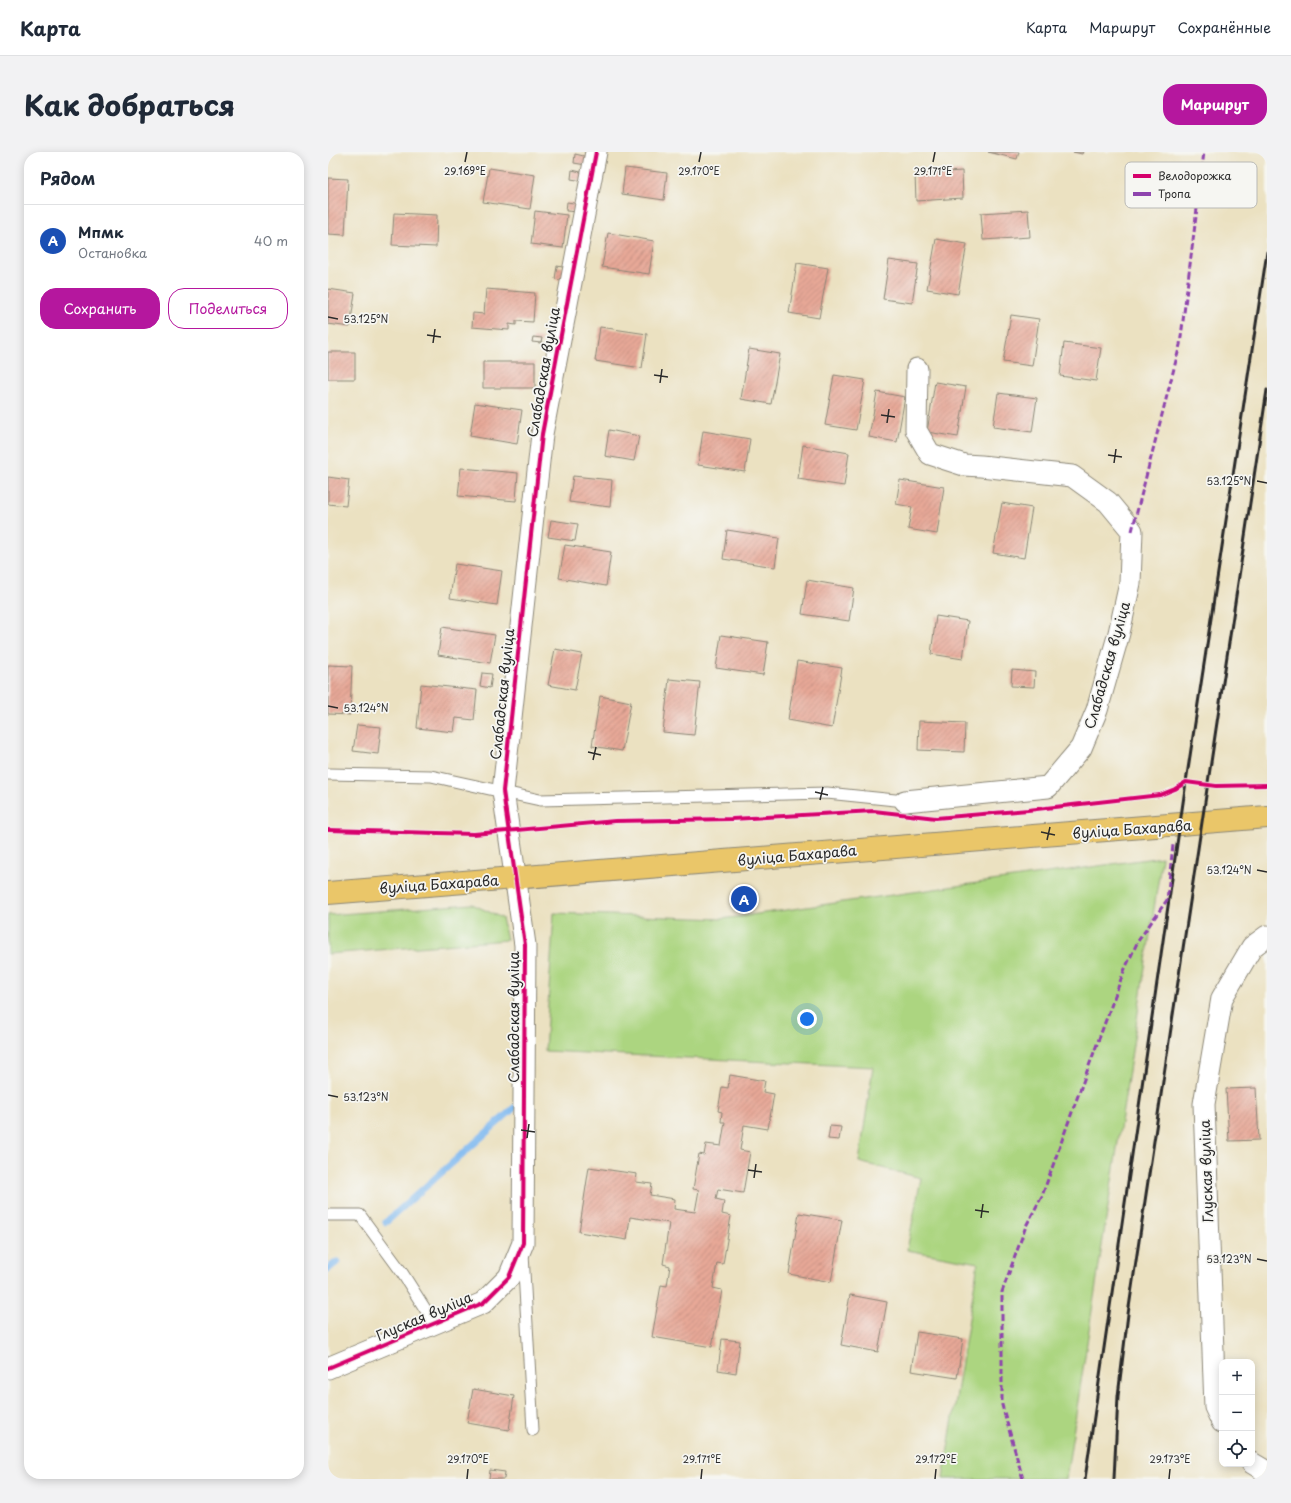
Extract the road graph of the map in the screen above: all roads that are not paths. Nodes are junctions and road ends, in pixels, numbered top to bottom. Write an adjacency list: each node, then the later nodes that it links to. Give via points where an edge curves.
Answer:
1 (596, 152): 4 (street, Слабадская вуліца, via 542,434)
2 (917, 369): 5 (street, Слабадская вуліца, via 916,430 930,454 964,465 1072,476 1108,502 1132,531 1130,583 1119,633 1097,710 1081,748 1048,787)
3 (328, 774): 4 (lane, via 431,776)
4 (503, 791): 5 (lane, via 540,800 827,793); 7 (street, Слабадская вуліца)
5 (905, 801)
6 (1267, 818): 7 (main road, вуліца Бахарава)
7 (515, 878): 8 (main road, вуліца Бахарава); 11 (street, Слабадская вуліца, via 525,945)
8 (328, 893)
9 (1267, 936): 14 (street, Глуская вуліца, via 1252,947 1222,998 1204,1104 1214,1407)
10 (328, 1215): 12 (lane, via 360,1215 401,1271)
11 (523, 1243): 12 (street, Глуская вуліца, via 509,1277 483,1303); 15 (lane)
12 (434, 1323): 13 (street, Глуская вуліца)
13 (328, 1368)
14 (1219, 1416)
15 (533, 1430)
16 (1255, 1465): 17 (street)
17 (1267, 1472)

